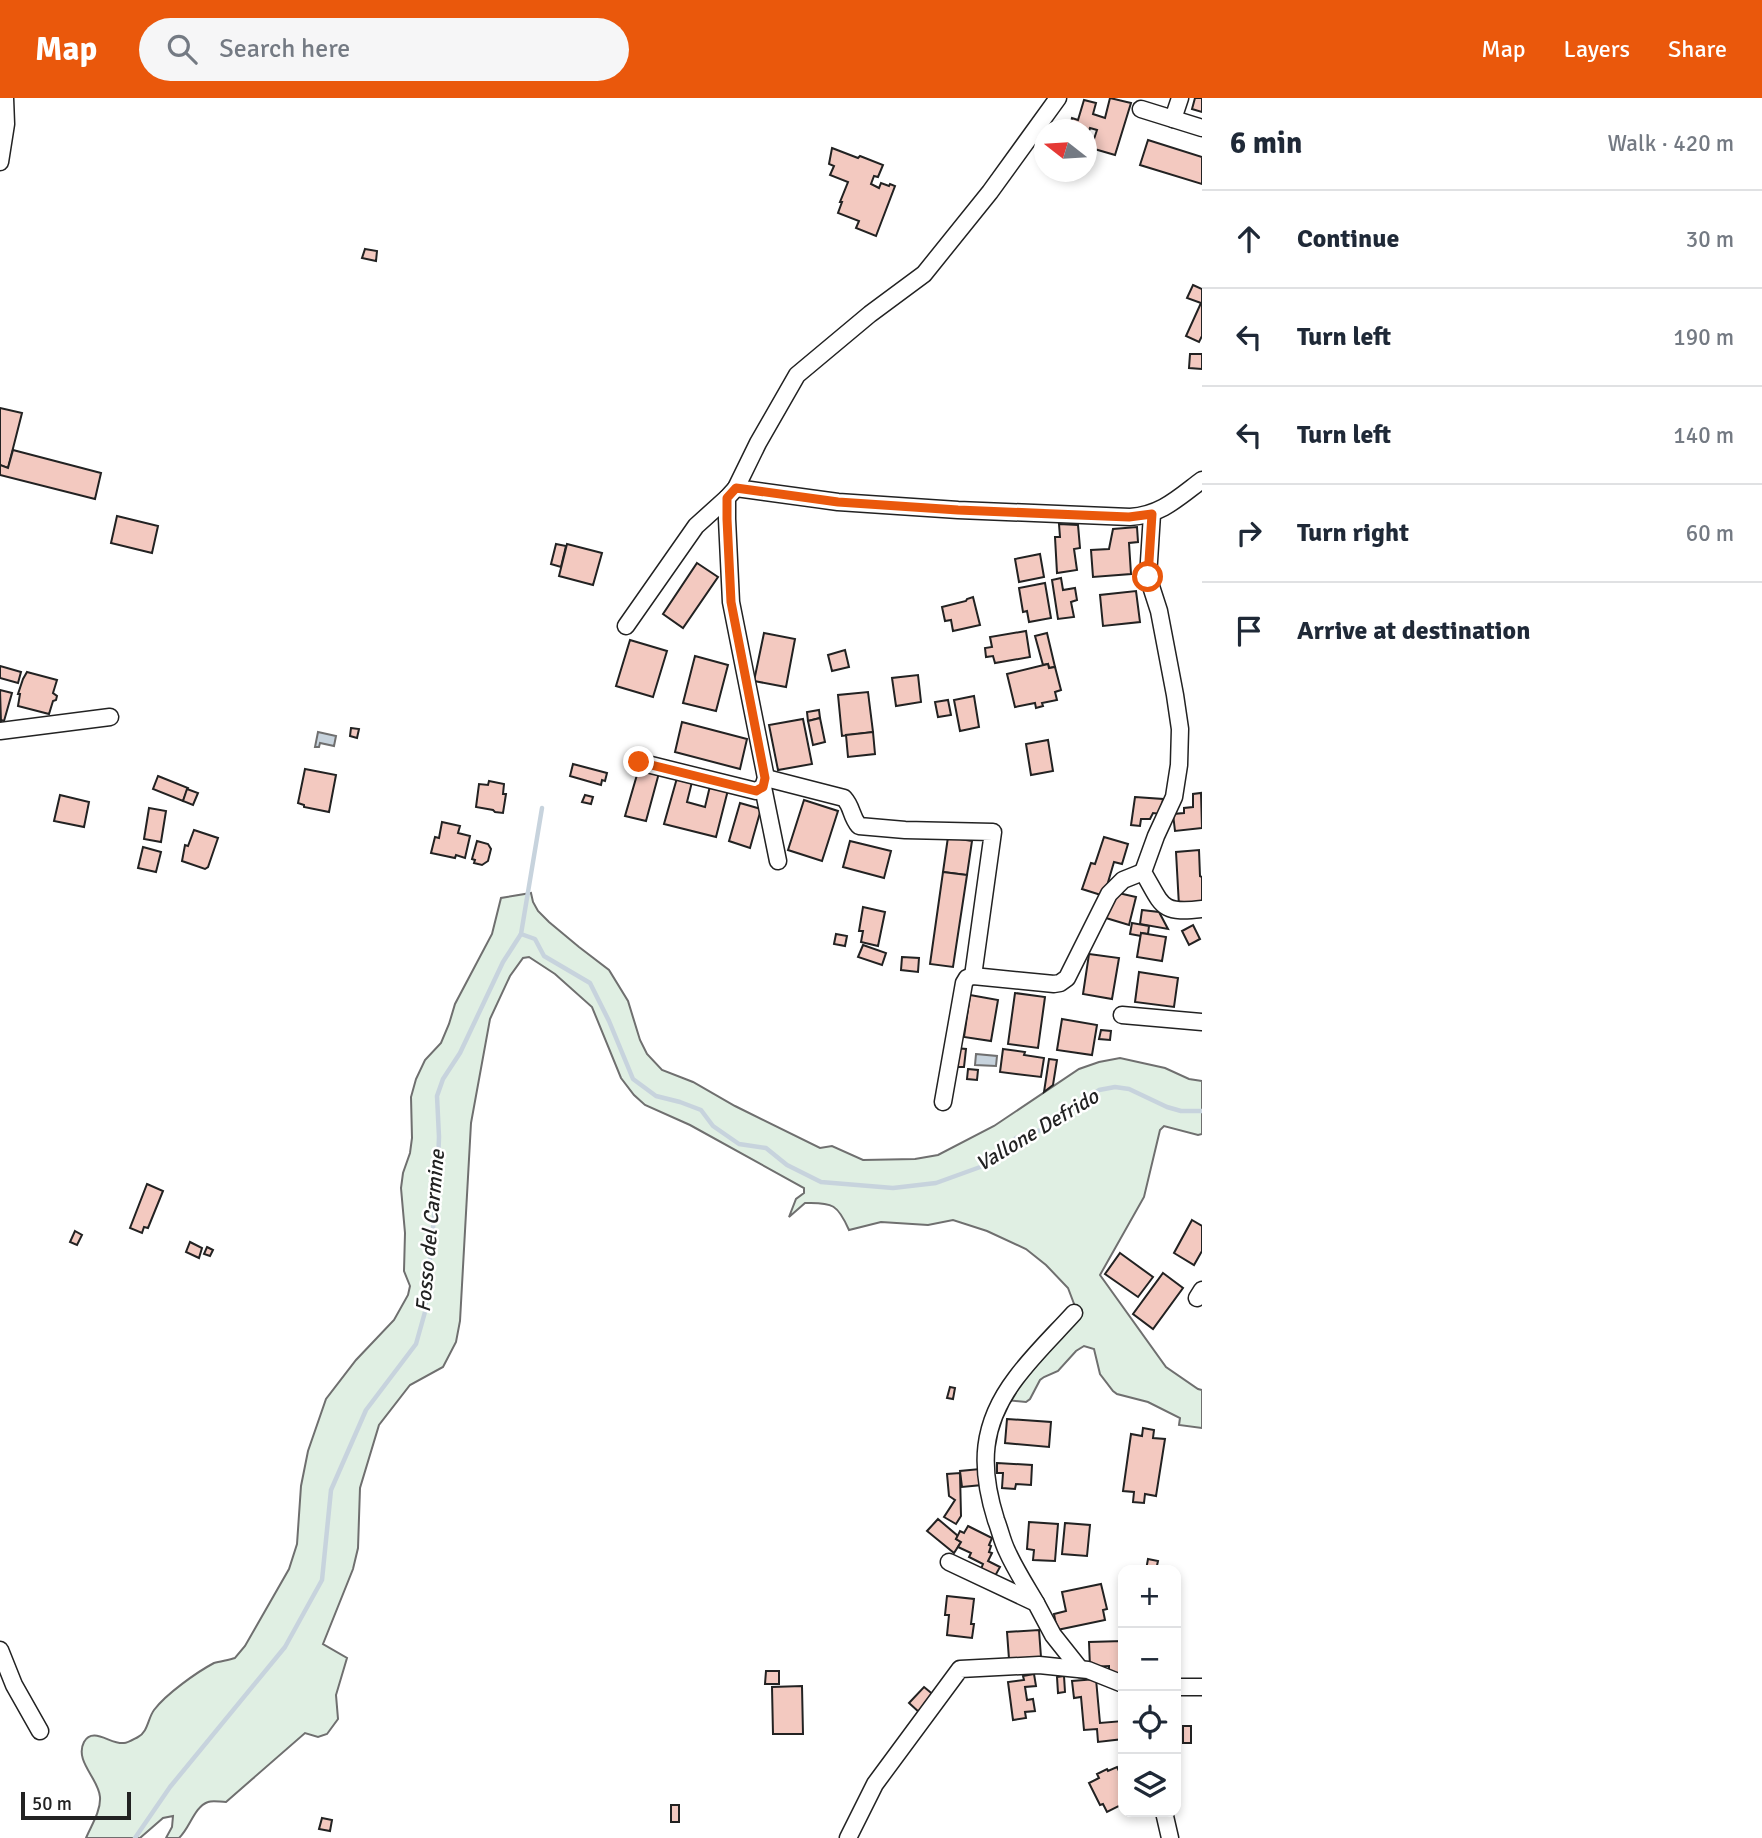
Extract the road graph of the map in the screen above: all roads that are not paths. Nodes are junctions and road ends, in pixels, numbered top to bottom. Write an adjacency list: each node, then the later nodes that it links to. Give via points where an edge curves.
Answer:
1 (5, 98): 7 (street)
2 (1058, 98): 9 (street, via 924,274 797,375)
3 (1180, 98): 5 (street)
4 (1142, 109): 5 (street)
5 (1173, 119): 6 (street)
6 (1202, 128)
7 (0, 162)
8 (1202, 480): 10 (street)
9 (732, 493): 10 (street, via 958,510); 11 (street, via 696,526); 15 (street, via 727,519 731,602)
10 (1152, 514): 17 (street, via 1148,577 1159,611 1180,729 1174,797)
11 (626, 626)
12 (110, 717): 13 (street)
13 (0, 731)
14 (639, 762): 15 (street, via 756,791)
15 (764, 783): 16 (street); 19 (street, via 844,798 859,826 993,832)
16 (778, 861)
17 (1143, 872): 18 (street, via 1168,909); 19 (street, via 1123,880 1109,894 1067,978 1060,983)
18 (1202, 909)
19 (973, 976): 22 (street, via 964,983)
20 (1122, 1016): 21 (street)
21 (1202, 1022)
22 (943, 1102)
23 (1074, 1313): 25 (street, via 999,1404 984,1455 991,1505 1006,1549)
24 (948, 1562): 25 (street)
25 (1036, 1603): 27 (street, via 1053,1635)
26 (0, 1650): 31 (street)
27 (1080, 1669): 28 (street); 33 (street, via 1039,1665 960,1670 875,1784)
28 (1118, 1682)
29 (1181, 1687): 30 (street)
30 (1202, 1687)
31 (40, 1731)
32 (1165, 1817): 34 (street)
33 (848, 1838)
34 (1171, 1838)

